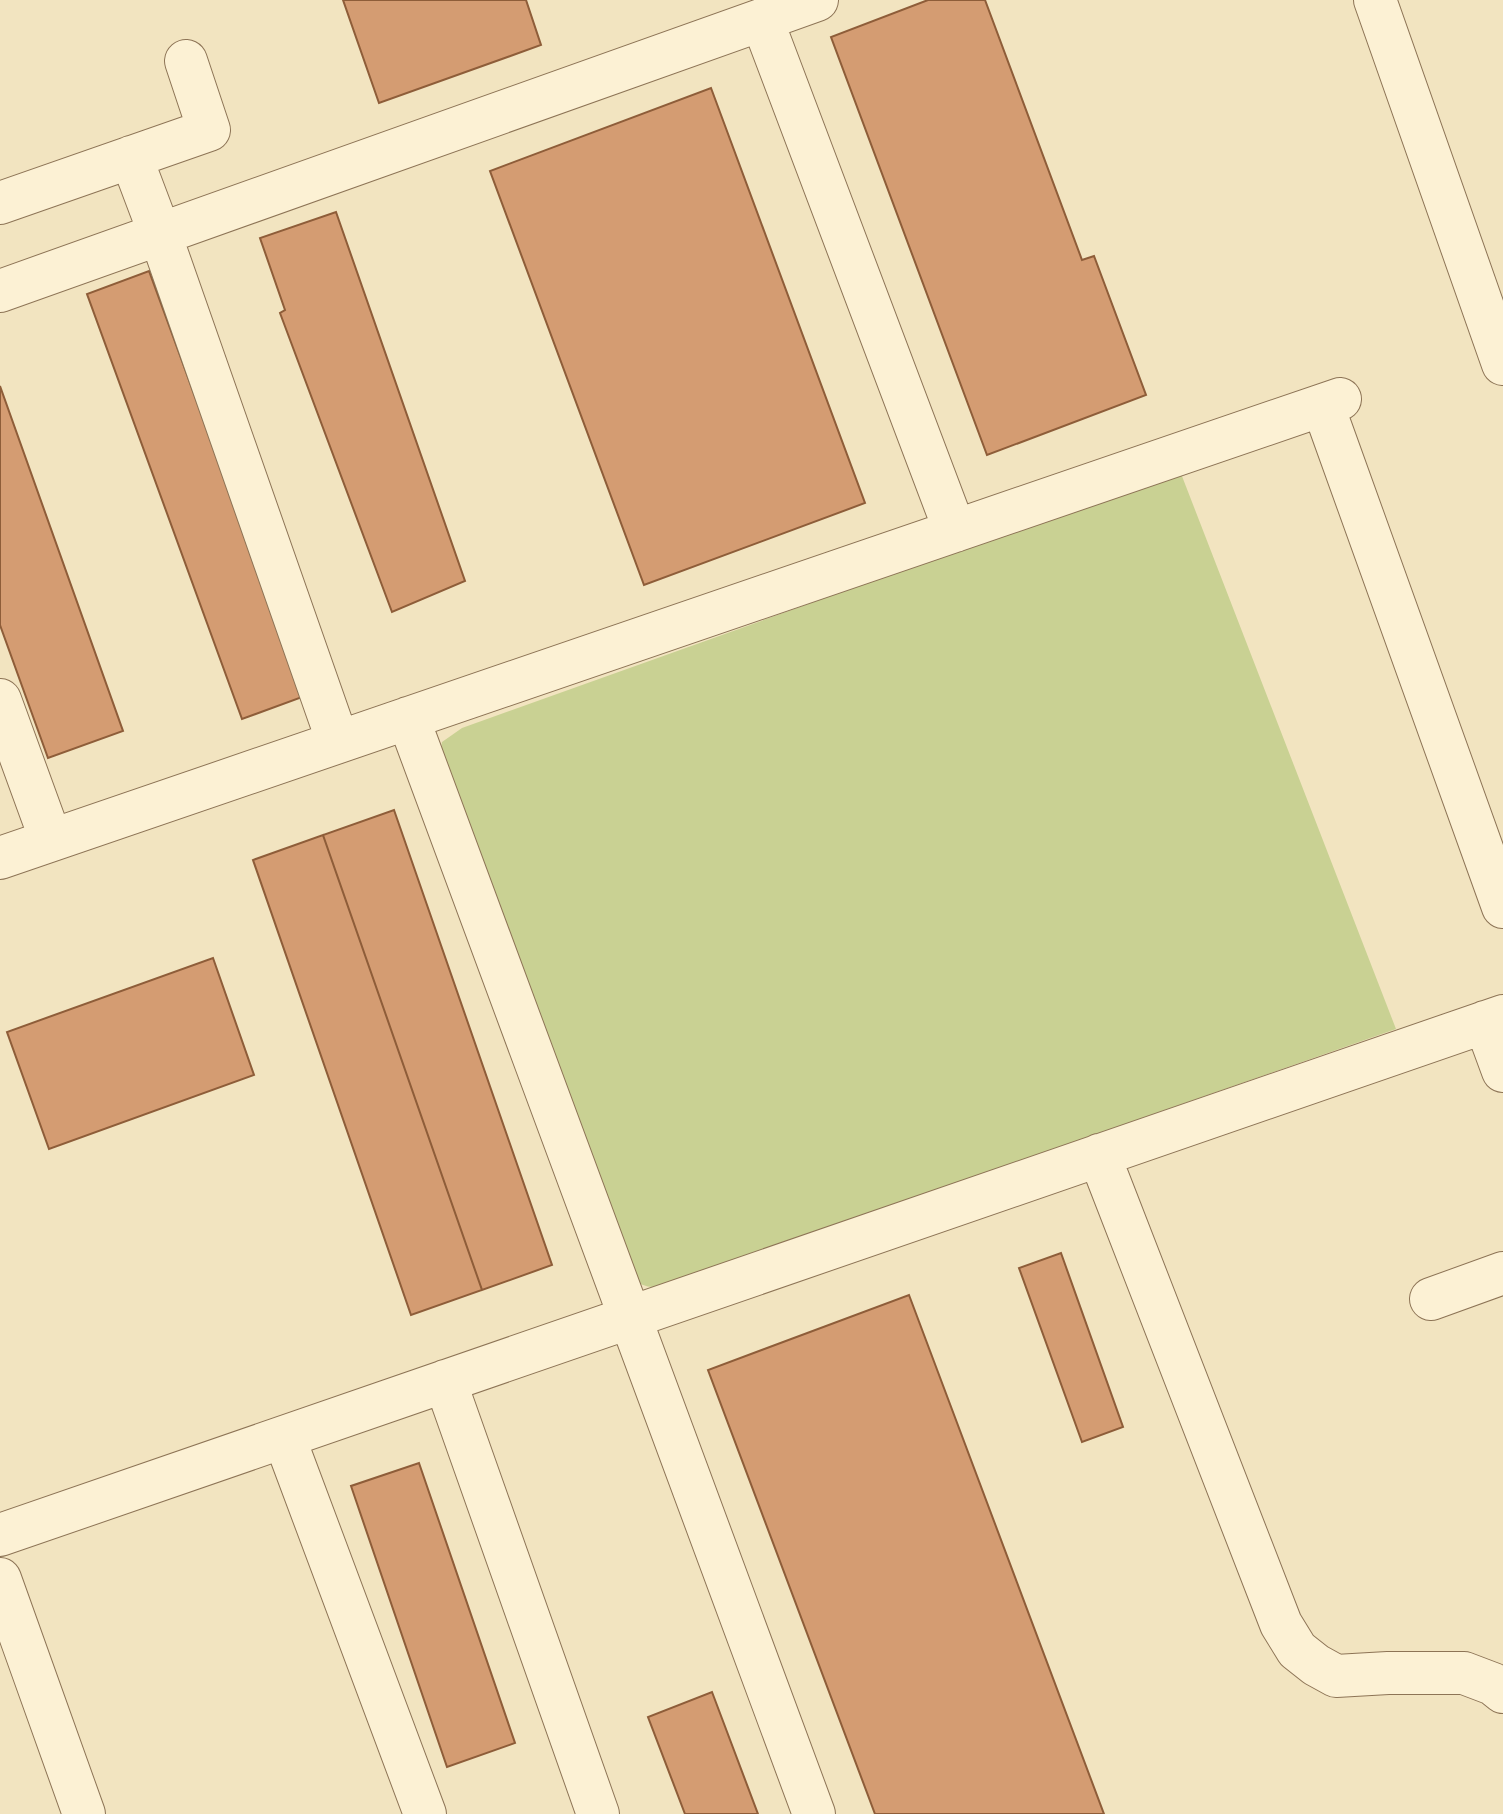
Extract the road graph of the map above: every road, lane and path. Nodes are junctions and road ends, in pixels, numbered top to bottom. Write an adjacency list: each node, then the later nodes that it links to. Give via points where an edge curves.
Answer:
1 (817, 0): 3 (lane)
2 (1375, 0): 9 (lane)
3 (762, 20): 7 (lane); 10 (lane)
4 (186, 61): 5 (lane, via 209,130)
5 (131, 157): 6 (lane); 7 (lane)
6 (0, 203)
7 (160, 234): 8 (lane); 13 (lane)
8 (0, 291)
9 (1503, 364)
10 (955, 531): 12 (lane); 16 (lane, via 1332,402)
11 (0, 700): 14 (lane)
12 (408, 718): 13 (lane); 22 (lane)
13 (338, 742): 14 (lane)
14 (51, 840): 15 (lane)
15 (0, 858)
16 (1503, 907)
17 (1494, 1019): 18 (lane); 19 (lane)
18 (1503, 1071)
19 (1099, 1155): 22 (lane); 27 (lane, via 1281,1624 1297,1650 1336,1676 1464,1673)
20 (1503, 1273): 21 (lane)
21 (1431, 1299)
22 (630, 1317): 23 (lane); 31 (lane)
23 (445, 1381): 24 (lane); 30 (lane)
24 (284, 1437): 25 (lane); 29 (lane)
25 (0, 1535)
26 (0, 1579): 28 (lane)
27 (1503, 1692)
28 (84, 1814)
29 (425, 1814)
30 (598, 1814)
31 (814, 1814)

